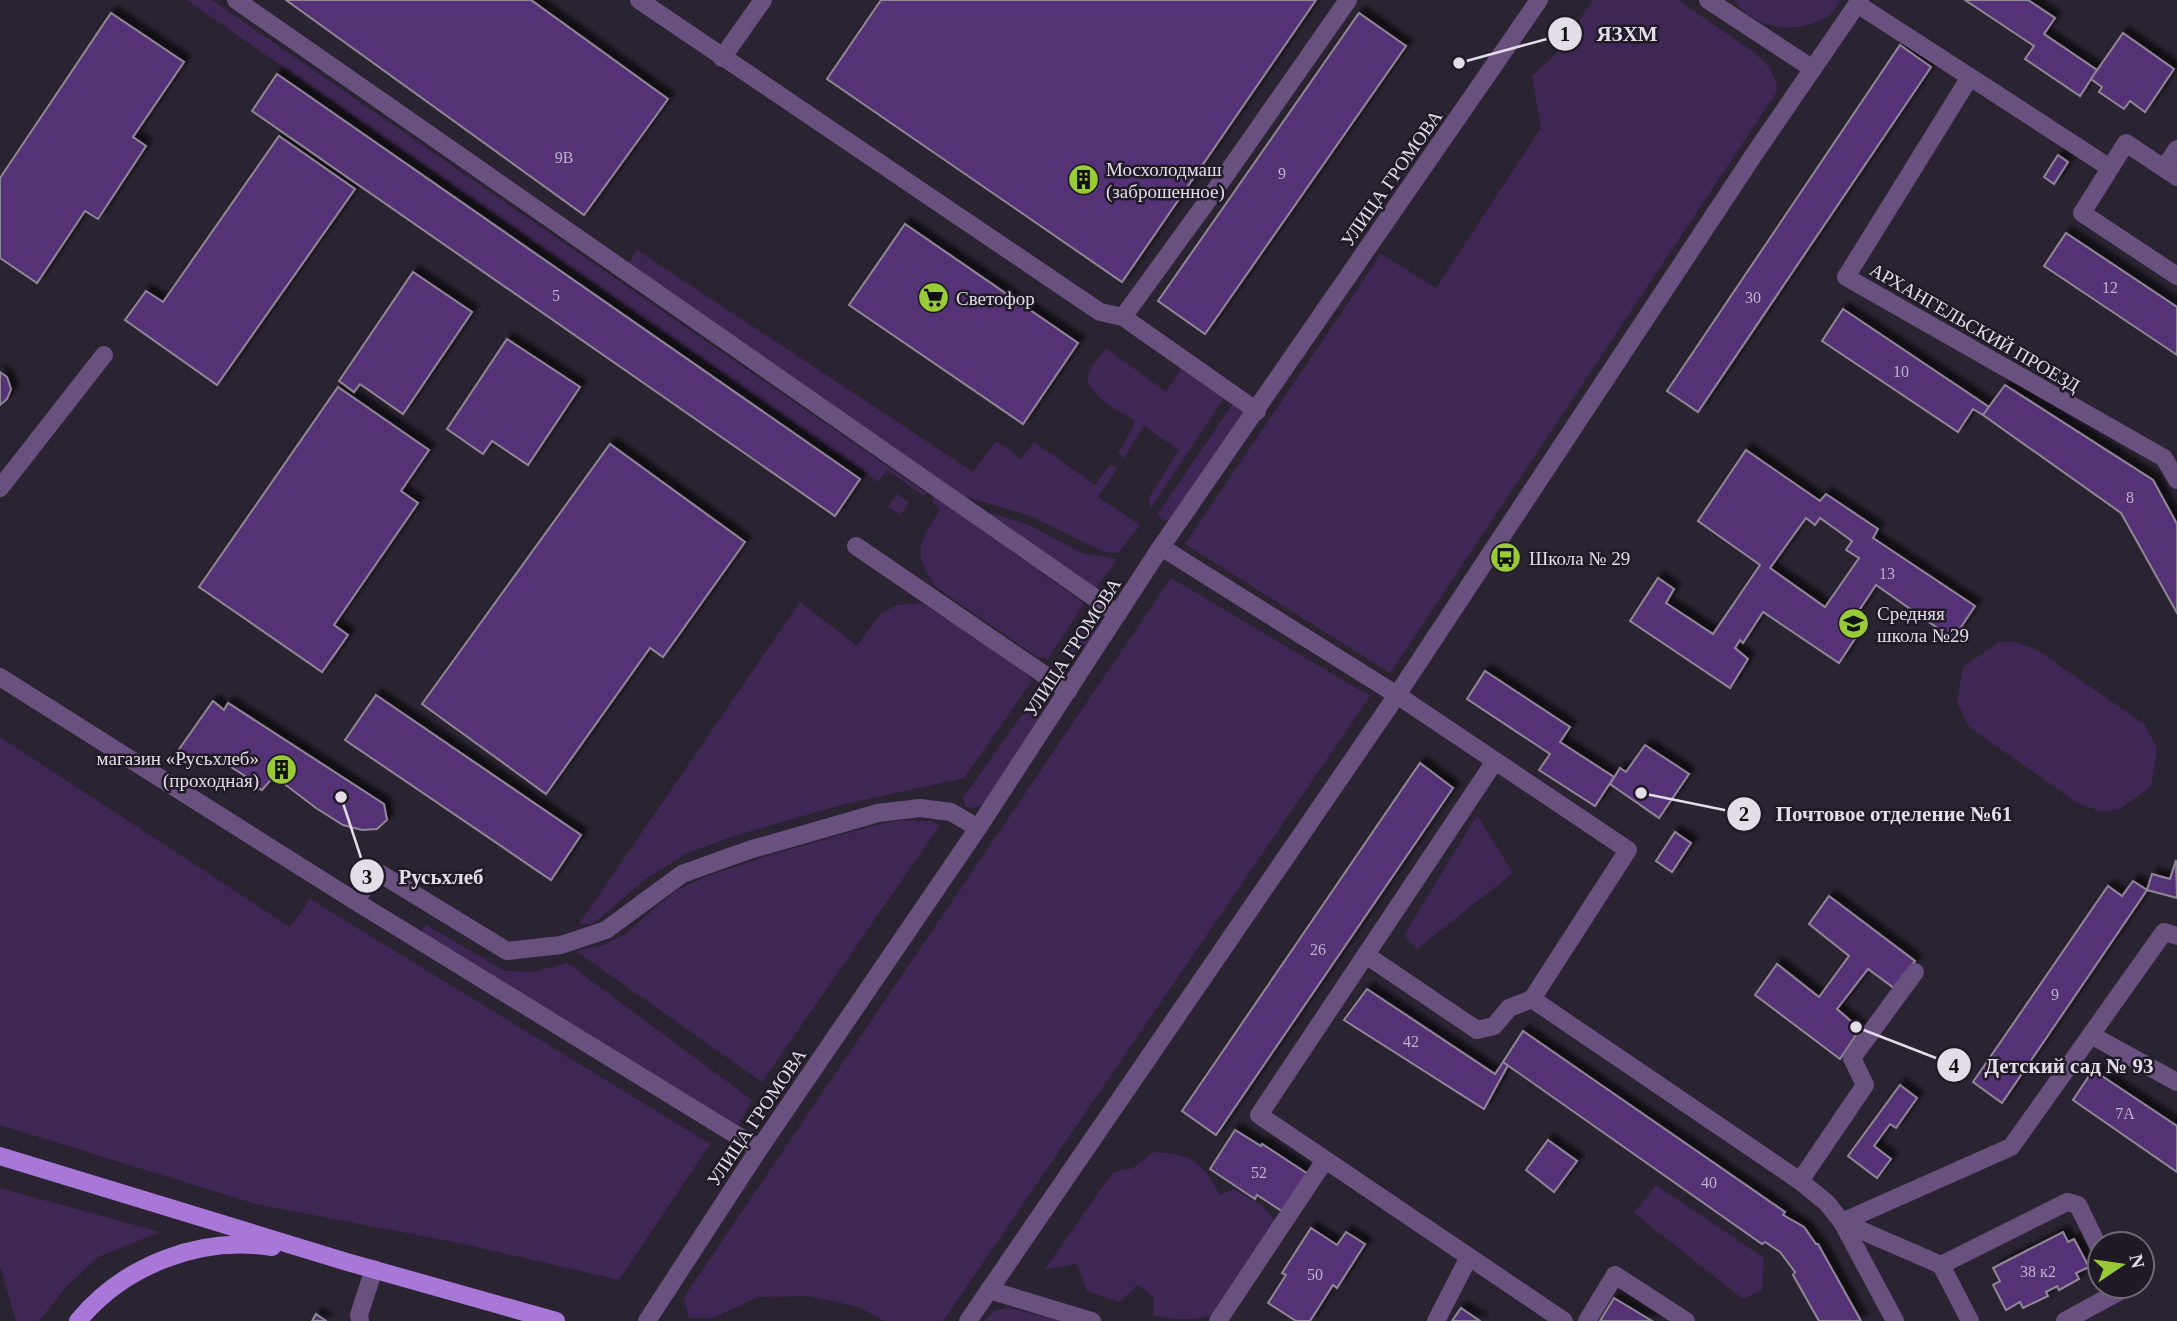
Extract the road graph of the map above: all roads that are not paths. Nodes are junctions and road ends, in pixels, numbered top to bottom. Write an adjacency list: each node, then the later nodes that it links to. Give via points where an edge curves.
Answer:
1 (236, 0): 25 (street)
2 (639, 0): 10 (street)
3 (763, 0): 10 (street)
4 (1348, 0): 17 (street)
5 (1524, 0): 9 (street)
6 (1539, 0): 9 (street, УЛИЦА ГРОМОВА)
7 (1708, 0): 11 (street)
8 (1858, 2): 11 (street); 12 (street)
9 (1525, 20): 19 (street, УЛИЦА ГРОМОВА)
10 (722, 58): 17 (street, via 1100,312)
11 (1813, 69): 28 (street)
12 (1970, 77): 14 (street); 20 (street, АРХАНГЕЛЬСКИЙ ПРОЕЗД, via 1846,277)
13 (2177, 149): 15 (street)
14 (2110, 167): 15 (street, via 2126,143); 16 (street, via 2082,213)
15 (2170, 173)
16 (2177, 276)
17 (1123, 317): 19 (street)
18 (104, 355): 22 (street)
19 (1257, 411): 24 (street, УЛИЦА ГРОМОВА)
20 (2171, 456): 21 (street, АРХАНГЕЛЬСКИЙ ПРОЕЗД)
21 (2177, 480)
22 (0, 488)
23 (856, 546): 27 (street)
24 (1161, 547): 25 (street, УЛИЦА ГРОМОВА); 28 (street)
25 (1118, 614): 27 (street, УЛИЦА ГРОМОВА)
26 (0, 677): 31 (street)
27 (1068, 691): 30 (street, УЛИЦА ГРОМОВА)
28 (1397, 695): 29 (street); 48 (street)
29 (1495, 761): 33 (street); 35 (street, via 1628,850)
30 (978, 828): 31 (street, via 951,812 920,808 878,813 682,874 606,930 561,946 507,951 376,871); 38 (street, УЛИЦА ГРОМОВА)
31 (355, 901): 38 (street)
32 (2177, 936): 36 (street, via 2164,932)
33 (1366, 955): 35 (street, via 1477,1030 1494,1026 1509,1008); 40 (street, via 1259,1115)
34 (1915, 972): 41 (street, via 1852,1058 1865,1085)
35 (1532, 999): 41 (street)
36 (2091, 1035): 37 (street); 42 (street, via 2011,1147)
37 (2177, 1083)
38 (759, 1149): 53 (street, УЛИЦА ГРОМОВА)
39 (0, 1156): 45 (main road)
40 (1325, 1160): 44 (street); 56 (street)
41 (1800, 1181): 42 (street)
42 (1842, 1222): 46 (street); 61 (street)
43 (2090, 1230): 46 (street, via 2078,1205 2067,1202)
44 (1469, 1257): 57 (street); 58 (street)
45 (347, 1262): 47 (main road); 50 (main road, via 258,1245 199,1248 143,1268 103,1295)
46 (1941, 1265): 62 (street)
47 (374, 1269): 51 (street); 52 (main road)
48 (989, 1290): 54 (street); 55 (street)
49 (2104, 1300): 63 (street)
50 (78, 1321)
51 (360, 1321)
52 (556, 1321)
53 (647, 1321)
54 (968, 1321)
55 (1092, 1321)
56 (1218, 1321)
57 (1436, 1321)
58 (1564, 1321)
59 (1587, 1321): 60 (street, via 1615,1275)
60 (1686, 1321)
61 (1895, 1321)
62 (1970, 1321)
63 (2065, 1321)

